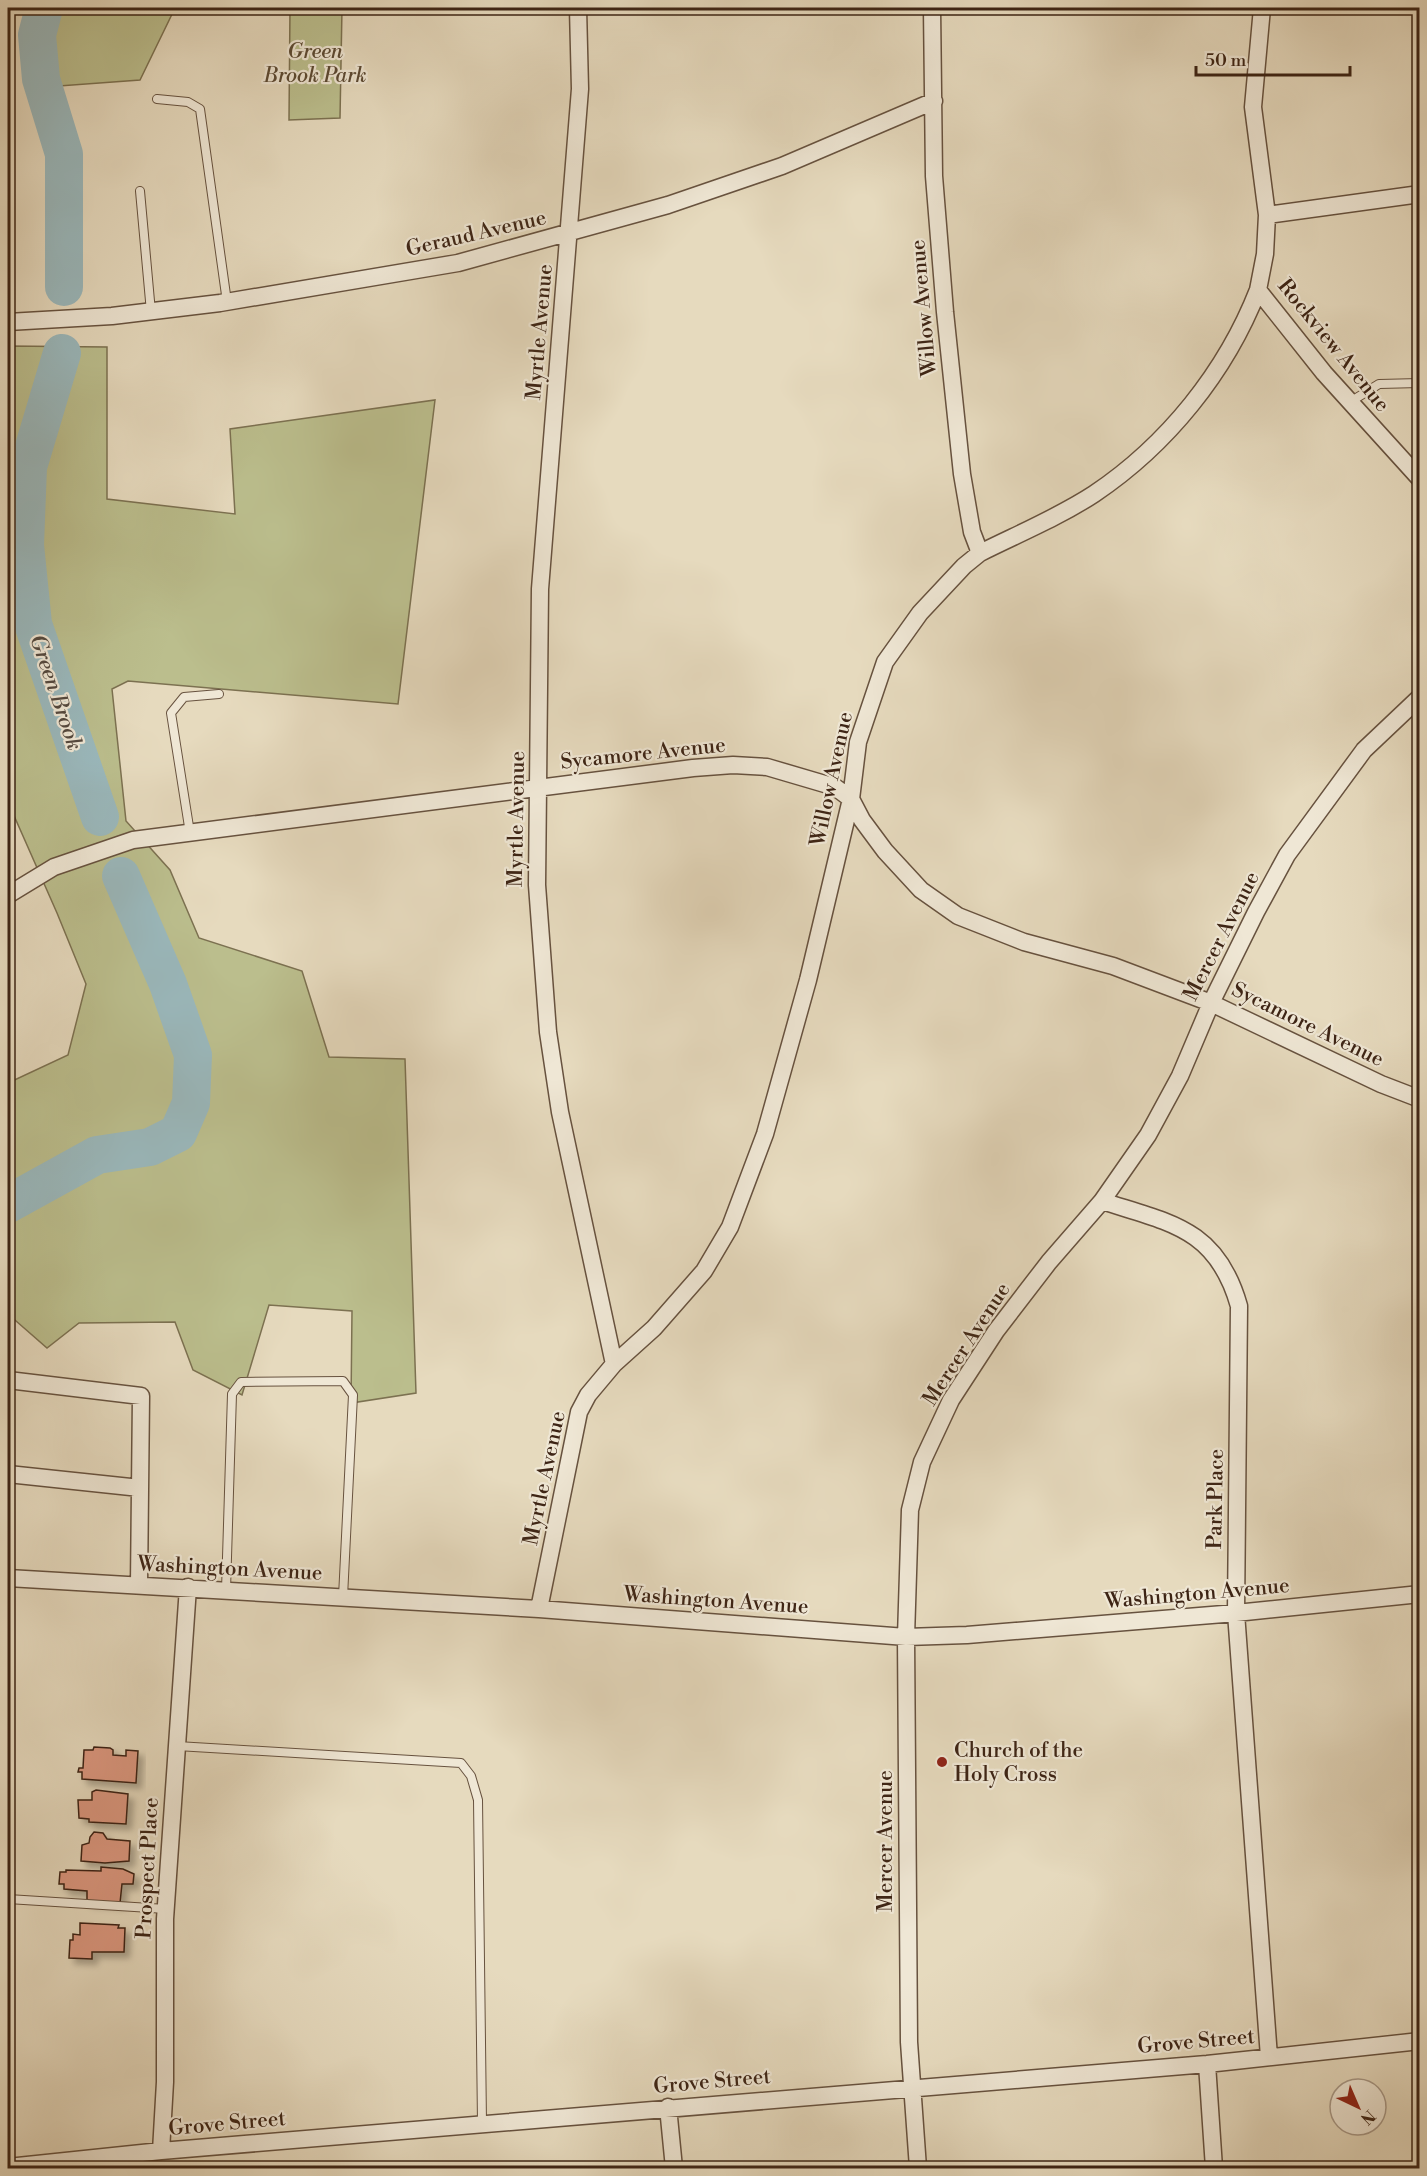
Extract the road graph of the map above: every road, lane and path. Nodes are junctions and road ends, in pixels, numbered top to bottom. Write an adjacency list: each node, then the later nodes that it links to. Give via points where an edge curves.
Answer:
1 (578, 8): 9 (street, Myrtle Avenue, via 580,89)
2 (932, 8): 5 (street, Willow Avenue)
3 (1262, 8): 8 (street, Rockview Avenue, via 1253,107)
4 (157, 99): 11 (lane, via 188,102 200,109)
5 (934, 101): 9 (street, Geraud Avenue, via 782,166 668,206); 17 (street, Willow Avenue, via 934,176 945,312 963,474 972,532)
6 (140, 191): 12 (lane)
7 (1419, 194): 8 (street)
8 (1267, 215): 10 (street, Rockview Avenue)
9 (570, 234): 11 (street, Geraud Avenue, via 458,263); 20 (street, Myrtle Avenue, via 540,589)
10 (1258, 290): 15 (street, Rockview Avenue); 17 (street, via 1243,329 1175,425 1132,467 1092,496)
11 (227, 302): 12 (street, Geraud Avenue)
12 (152, 312): 13 (street, Geraud Avenue)
13 (8, 322)
14 (1419, 383): 15 (lane, via 1379,384)
15 (1350, 402): 16 (street, Rockview Avenue)
16 (1419, 479)
17 (980, 553): 21 (street, Willow Avenue, via 920,613 885,662 858,742)
18 (219, 694): 22 (lane, via 184,697 171,713)
19 (1419, 697): 24 (street, Mercer Avenue, via 1364,750 1287,855)
20 (540, 788): 21 (street, Sycamore Avenue, via 733,765 767,767 835,787); 22 (street, Sycamore Avenue); 27 (street, Myrtle Avenue, via 537,885 548,1032 560,1112)
21 (851, 799): 24 (street, Sycamore Avenue, via 885,851 921,890 958,916 1024,942 1113,966); 27 (street, Willow Avenue, via 808,980 765,1134 730,1227 704,1271 654,1328)
22 (190, 833): 23 (street, Sycamore Avenue, via 133,840 90,853 33,878)
23 (8, 895)
24 (1211, 1003): 25 (street, Sycamore Avenue); 26 (street, Mercer Avenue, via 1180,1076 1148,1135)
25 (1419, 1099)
26 (1102, 1201): 38 (street, Park Place, via 1183,1228 1210,1248 1234,1287 1239,1306); 39 (street, Mercer Avenue, via 996,1331 951,1400 922,1462 910,1510)
27 (614, 1364): 37 (street, Myrtle Avenue, via 579,1412)
28 (8, 1380): 30 (street, via 141,1396)
29 (8, 1474): 30 (street)
30 (140, 1488): 32 (street)
31 (8, 1578): 32 (street, Washington Avenue)
32 (140, 1585): 33 (street, Washington Avenue)
33 (188, 1587): 34 (street, Washington Avenue); 40 (street, Prospect Place)
34 (226, 1590): 36 (street, Washington Avenue); 36 (lane, via 232,1394 241,1382 343,1381 353,1395)
35 (1419, 1594): 38 (street, Washington Avenue)
36 (343, 1597): 37 (street, Washington Avenue)
37 (539, 1609): 39 (street, Washington Avenue)
38 (1236, 1613): 39 (street, Washington Avenue); 44 (street, Park Place)
39 (906, 1637): 46 (street, Mercer Avenue, via 909,2042)
40 (177, 1746): 42 (street, Prospect Place); 48 (lane, via 461,1763 471,1776 478,1800)
41 (8, 1899): 42 (lane)
42 (166, 1909): 49 (street, Prospect Place)
43 (1419, 2041): 44 (street, Grove Street)
44 (1269, 2057): 45 (street, Grove Street)
45 (1207, 2064): 46 (street, Grove Street); 54 (street)
46 (913, 2087): 47 (street, Grove Street); 53 (street, Mercer Avenue)
47 (668, 2108): 48 (street, Grove Street); 52 (street)
48 (482, 2123): 49 (street, Grove Street)
49 (161, 2151): 51 (street, Grove Street)
50 (8, 2167): 51 (street, Grove Street)
51 (38, 2167)
52 (674, 2169)
53 (918, 2169)
54 (1214, 2169)

